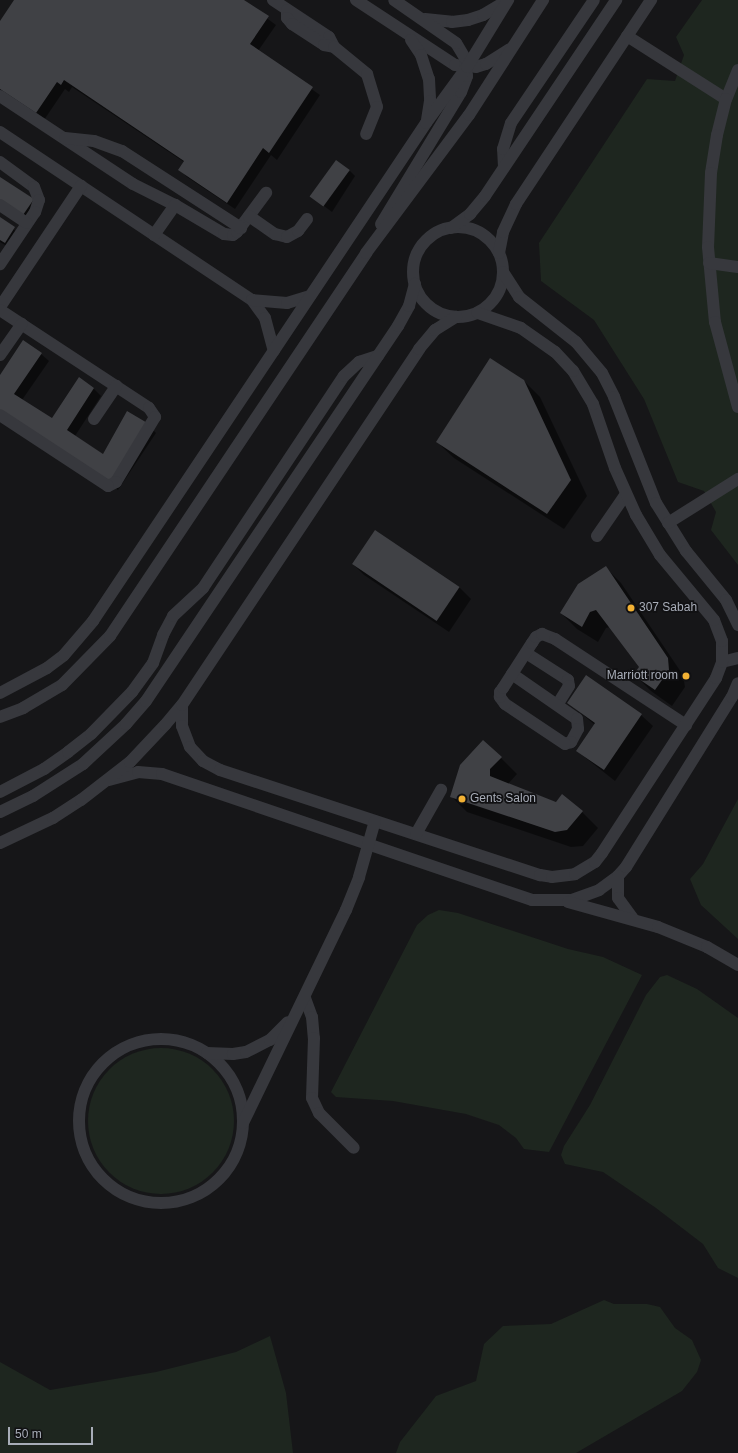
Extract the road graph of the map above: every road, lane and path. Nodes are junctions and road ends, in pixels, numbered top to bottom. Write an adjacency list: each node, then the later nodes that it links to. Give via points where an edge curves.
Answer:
1 (273, 0): 19 (street, via 287,10 287,18 292,24 324,45 334,47 363,69 370,81 377,113)
2 (356, 0): 10 (street)
3 (394, 0): 9 (street)
4 (507, 0): 9 (street, via 483,15 468,20 452,22); 13 (street)
5 (544, 0): 12 (street)
6 (594, 0): 22 (street, via 511,123 503,149)
7 (616, 0): 22 (street)
8 (651, 0): 11 (street)
9 (421, 18): 13 (street, via 456,43)
10 (407, 35): 13 (street, via 446,61); 17 (street, via 421,55 429,79 430,101)
11 (627, 36): 16 (street); 35 (street, via 516,204 506,222)
12 (516, 45): 13 (street, via 486,64); 34 (street, via 441,155)
13 (466, 67): 17 (street); 34 (street, via 461,92 408,177)
14 (738, 70): 16 (street)
15 (0, 96): 20 (street)
16 (726, 99): 36 (street, via 711,172 708,210)
17 (426, 123): 41 (street)
18 (0, 132): 23 (street)
19 (366, 134)
20 (64, 138): 25 (street, via 141,189); 30 (street, via 94,141 122,151)
21 (0, 162): 29 (street, via 29,183 38,193 38,206)
22 (504, 167): 31 (street, via 478,205)
23 (81, 186): 32 (street); 43 (street)
24 (266, 193): 27 (street)
25 (175, 205): 30 (street, via 224,234 233,235); 32 (street)
26 (0, 206): 29 (street)
27 (249, 216): 28 (street, via 275,234 287,237 298,231); 30 (street)
28 (308, 219)
29 (27, 224): 33 (street)
30 (241, 228)
31 (452, 228): 35 (street, via 474,230 492,243); 40 (street, via 432,236 418,252 414,273)
32 (154, 235): 42 (street)
33 (4, 249): 37 (street)
34 (366, 253): 71 (street, via 110,636 62,685 23,708)
35 (499, 253): 39 (street)
36 (709, 263): 38 (street); 51 (street, via 715,322)
37 (0, 264)
38 (738, 266)
39 (503, 272): 44 (street, via 497,296); 56 (street, via 519,297 576,342 602,373 614,397 646,481)
40 (415, 284): 45 (street, via 430,307 446,316); 49 (street, via 404,316)
41 (310, 296): 42 (street, via 288,303); 47 (street)
42 (252, 300): 47 (street, via 265,318)
43 (0, 308): 46 (street)
44 (478, 313): 45 (street); 55 (street, via 521,328 555,352 573,371 592,404)
45 (456, 317): 69 (street, via 435,330 418,349)
46 (22, 324): 48 (street); 50 (street)
47 (274, 351): 67 (street, via 80,639 47,668)
48 (0, 355)
49 (378, 356): 58 (street, via 359,362 344,376); 59 (street)
50 (116, 386): 52 (street, via 152,410 155,417 116,482 111,486); 53 (street)
51 (738, 407)
52 (0, 415)
53 (94, 420)
54 (738, 479): 56 (street)
55 (626, 494): 57 (street); 63 (street, via 660,555 714,620 722,641)
56 (668, 523): 60 (street, via 726,600)
57 (597, 536)
58 (223, 557): 59 (street); 66 (street, via 198,594 173,616 153,663)
59 (238, 566): 68 (street)
60 (738, 626)
61 (526, 653): 64 (street); 70 (street, via 568,680 569,686); 72 (street, via 536,637 549,635)
62 (738, 658): 63 (street)
63 (722, 662): 72 (street, via 716,678)
64 (512, 674): 70 (street); 70 (street, via 500,692 502,701 568,744 579,722)
65 (738, 683): 81 (street, via 732,697)
66 (132, 692): 68 (street); 75 (street, via 96,729 68,752)
67 (0, 693)
68 (146, 702): 76 (street, via 83,764 33,796)
69 (182, 705): 73 (street, via 148,745); 77 (street, via 182,726 190,747 211,766)
70 (557, 705)
71 (0, 717)
72 (686, 725): 78 (street, via 602,853 595,862 575,874 552,877 540,875)
73 (108, 780): 79 (street, via 53,818); 80 (street, via 138,772 162,774)
74 (441, 790): 78 (street)
75 (0, 792)
76 (0, 812)
77 (375, 821): 78 (street); 80 (street)
78 (416, 834)
79 (0, 843)
80 (369, 844): 82 (street, via 532,900); 85 (street, via 353,894)
81 (618, 876): 82 (street, via 590,895); 83 (street, via 618,898)
82 (564, 901): 83 (street)
83 (633, 920): 84 (street, via 683,936)
84 (738, 965)
85 (305, 998): 86 (street); 89 (street, via 312,1017 314,1038 312,1098 319,1113)
86 (298, 1011): 87 (street, via 280,1032 258,1047 233,1054); 88 (street)
87 (206, 1052): 88 (street, via 219,1063 232,1081 242,1106); 88 (street, via 177,1041 152,1039 134,1043 117,1051 102,1063 85,1089 79,1113 79,1132 84,1150 93,1167 110,1185 138,1200 175,1202 204,1191 223,1175 241,1142)
88 (243, 1123)
89 (354, 1148)

